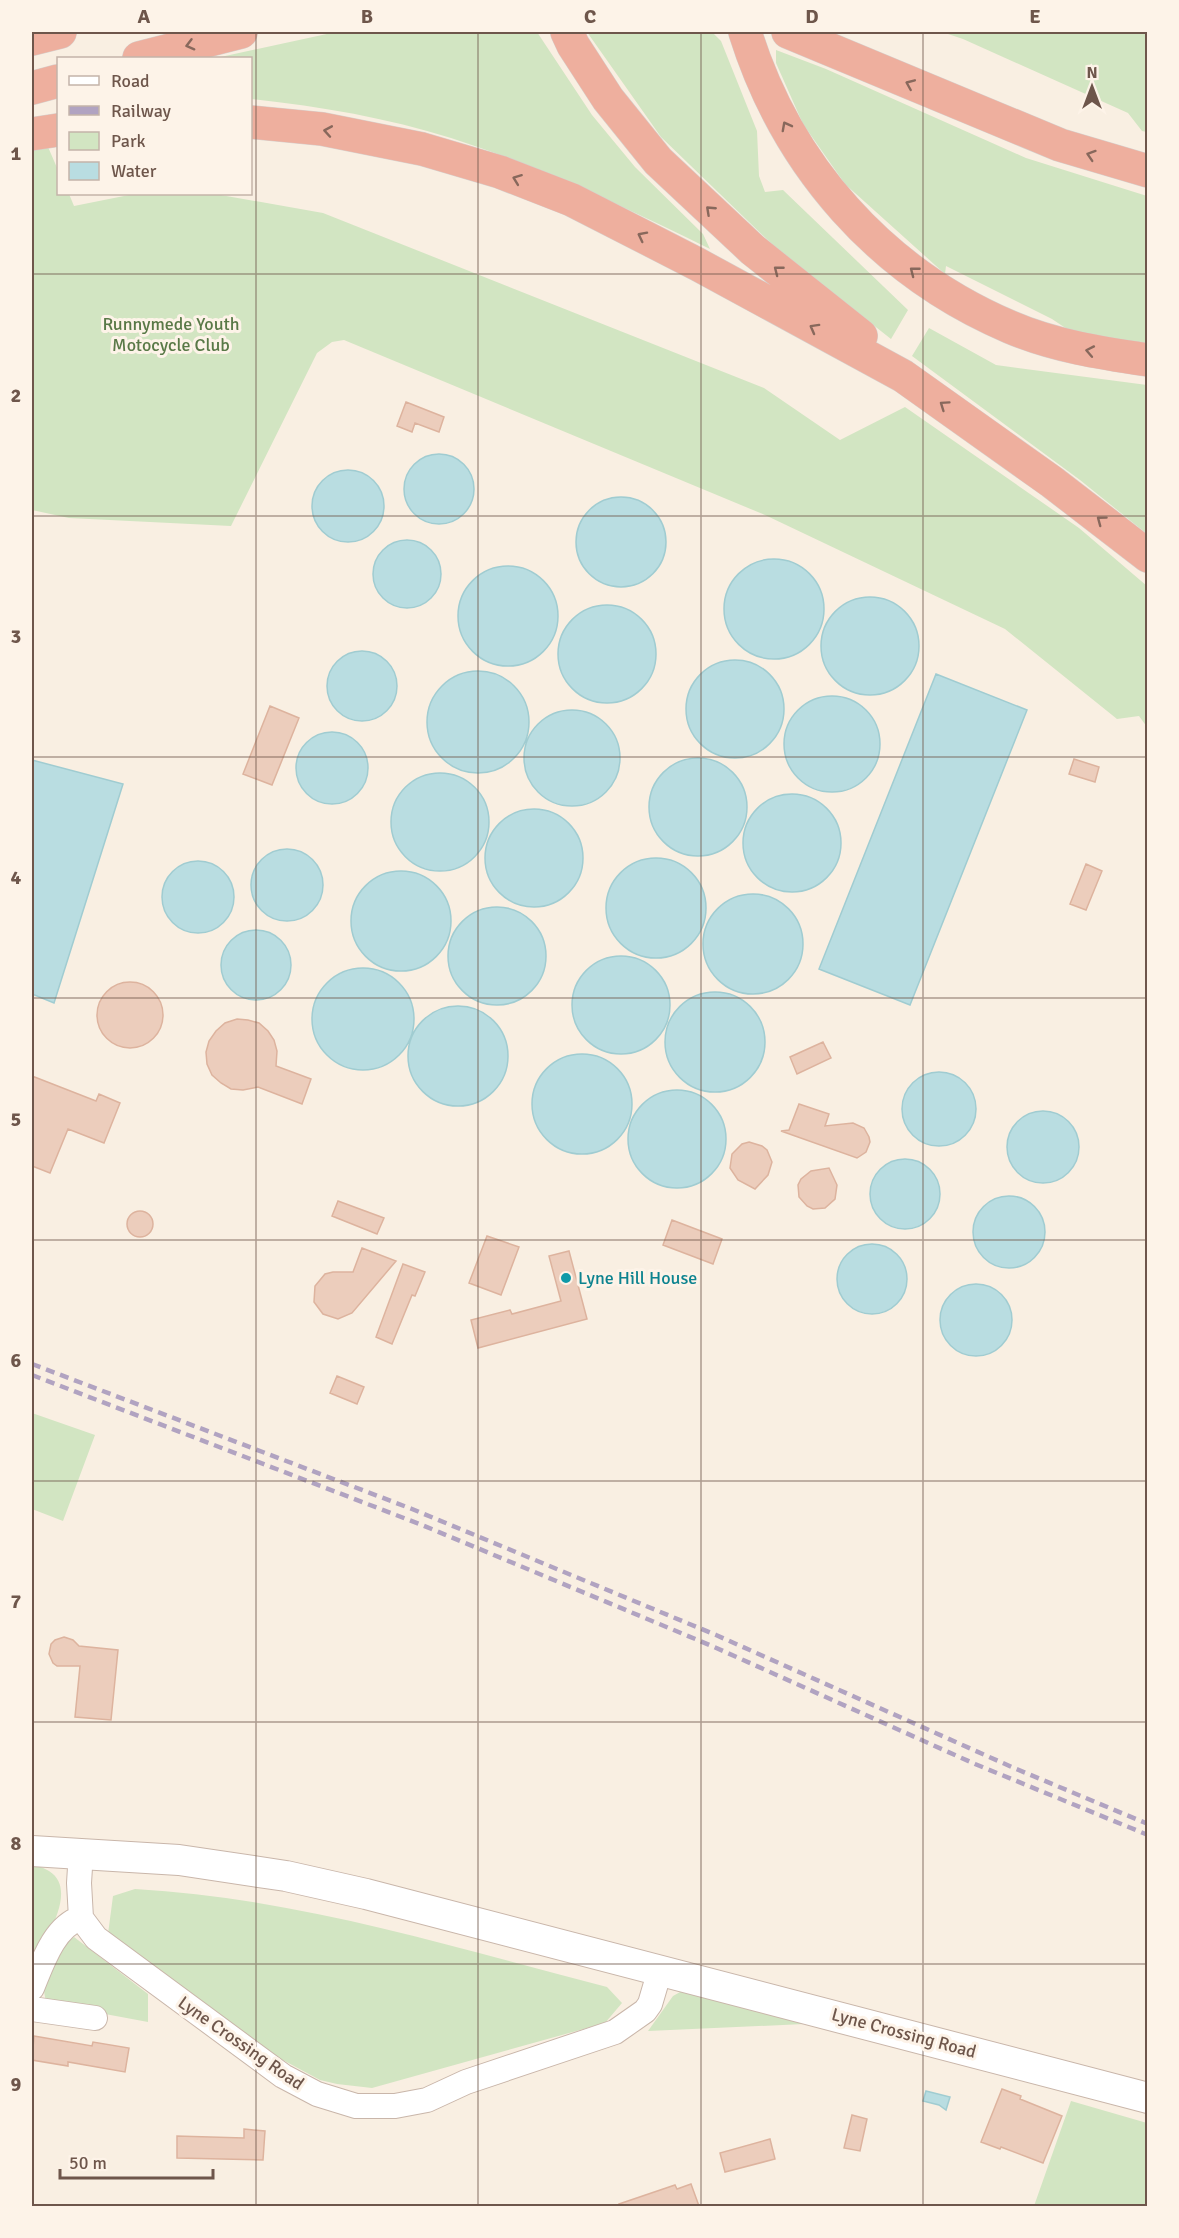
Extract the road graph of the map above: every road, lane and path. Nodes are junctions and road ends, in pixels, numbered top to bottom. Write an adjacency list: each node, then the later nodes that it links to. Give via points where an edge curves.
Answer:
1 (60, 32): 6 (highway)
2 (241, 32): 7 (highway, one-way to 7)
3 (746, 32): 14 (highway, one-way to 3, via 1085,351 1011,328 939,292 867,234 822,182 789,132 766,87)
4 (788, 32): 13 (highway, one-way to 4, via 1060,145)
5 (570, 38): 15 (highway, one-way to 5, via 860,335 753,250 658,161 608,99)
6 (32, 39)
7 (143, 57)
8 (57, 81): 9 (highway)
9 (32, 88)
10 (252, 122): 15 (highway, one-way to 10, via 572,200 500,172 422,149 322,129)
11 (57, 130): 12 (highway)
12 (32, 134)
13 (1148, 171)
14 (1148, 360)
15 (903, 376): 16 (highway, one-way to 15)
16 (1148, 556)
17 (32, 1851): 18 (street, Lyne Crossing Road)
18 (81, 1852): 19 (street); 20 (street, Lyne Crossing Road, via 179,1860 286,1876)
19 (81, 1918): 20 (street, Lyne Crossing Road, via 105,1946 283,2076 317,2094 356,2106 395,2106 427,2100 466,2082 615,2032 645,2011); 21 (street, via 70,1921 57,1938)
20 (660, 1970): 24 (street, Lyne Crossing Road)
21 (32, 1988)
22 (32, 2009): 23 (street)
23 (95, 2018)
24 (1148, 2098)

